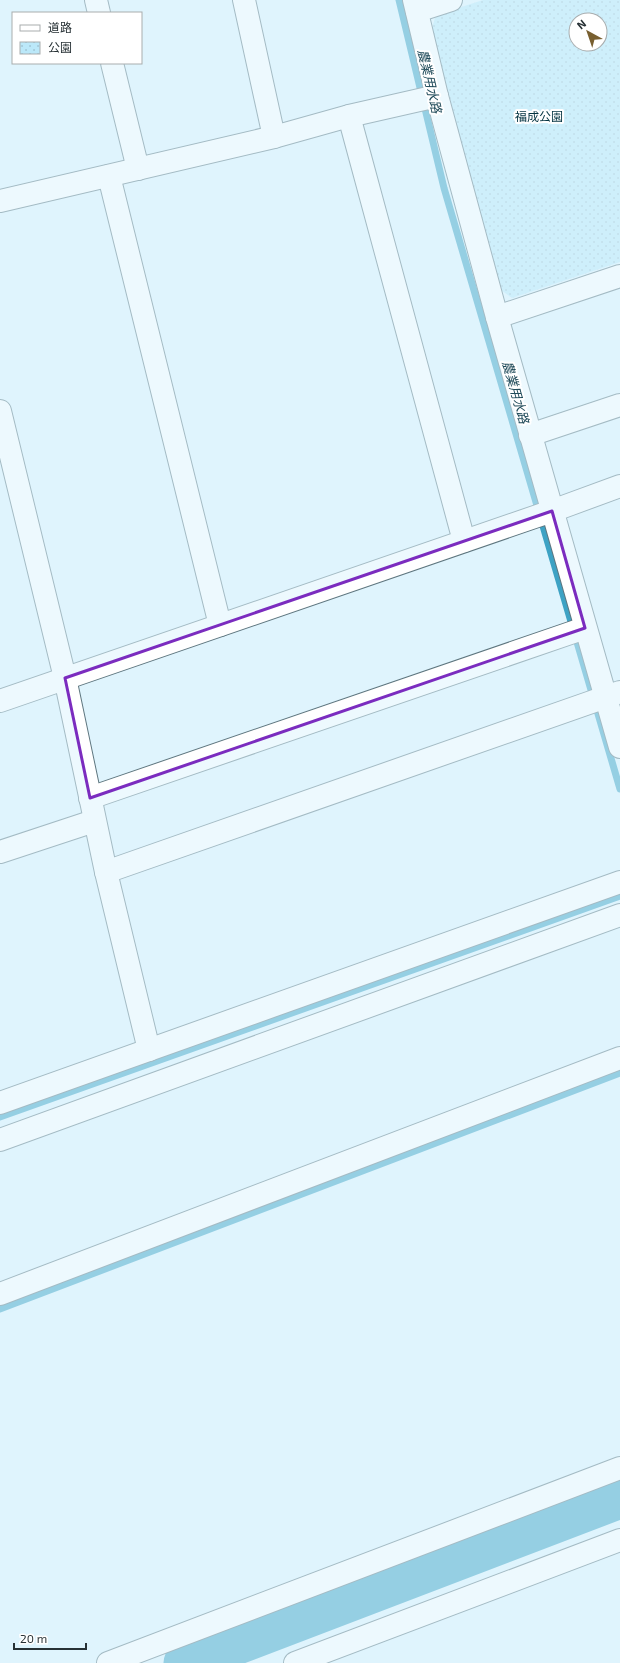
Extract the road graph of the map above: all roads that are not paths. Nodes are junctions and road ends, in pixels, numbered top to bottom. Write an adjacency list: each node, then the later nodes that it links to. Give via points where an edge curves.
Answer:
1 (96, 0): 5 (street)
2 (244, 0): 9 (street)
3 (451, 0): 4 (street)
4 (416, 6): 7 (street)
5 (99, 12)
6 (112, 64): 10 (street)
7 (427, 98): 8 (street); 14 (street)
8 (349, 116): 9 (street); 20 (street)
9 (274, 137): 10 (street)
10 (138, 169): 11 (street)
11 (109, 176): 12 (street); 21 (street)
12 (0, 201)
13 (620, 276): 14 (street)
14 (497, 317): 17 (street)
15 (620, 405): 17 (street)
16 (0, 411): 23 (street)
17 (530, 435): 19 (street)
18 (620, 486): 19 (street)
19 (543, 514): 20 (street); 22 (street)
20 (464, 541): 21 (street)
21 (220, 625): 23 (street)
22 (578, 630): 24 (street); 27 (street)
23 (65, 678): 25 (street); 27 (street)
24 (603, 698): 26 (street); 30 (street)
25 (0, 702)
26 (620, 748)
27 (90, 798): 28 (street)
28 (94, 821): 29 (street); 30 (street)
29 (0, 852)
30 (106, 872): 33 (street)
31 (620, 882): 33 (street)
32 (620, 915): 36 (street)
33 (149, 1050): 35 (street)
34 (620, 1058): 37 (street)
35 (0, 1103)
36 (0, 1140)
37 (0, 1294)
38 (620, 1468): 40 (street)
39 (620, 1540): 41 (street)
40 (108, 1663)
41 (295, 1663)

